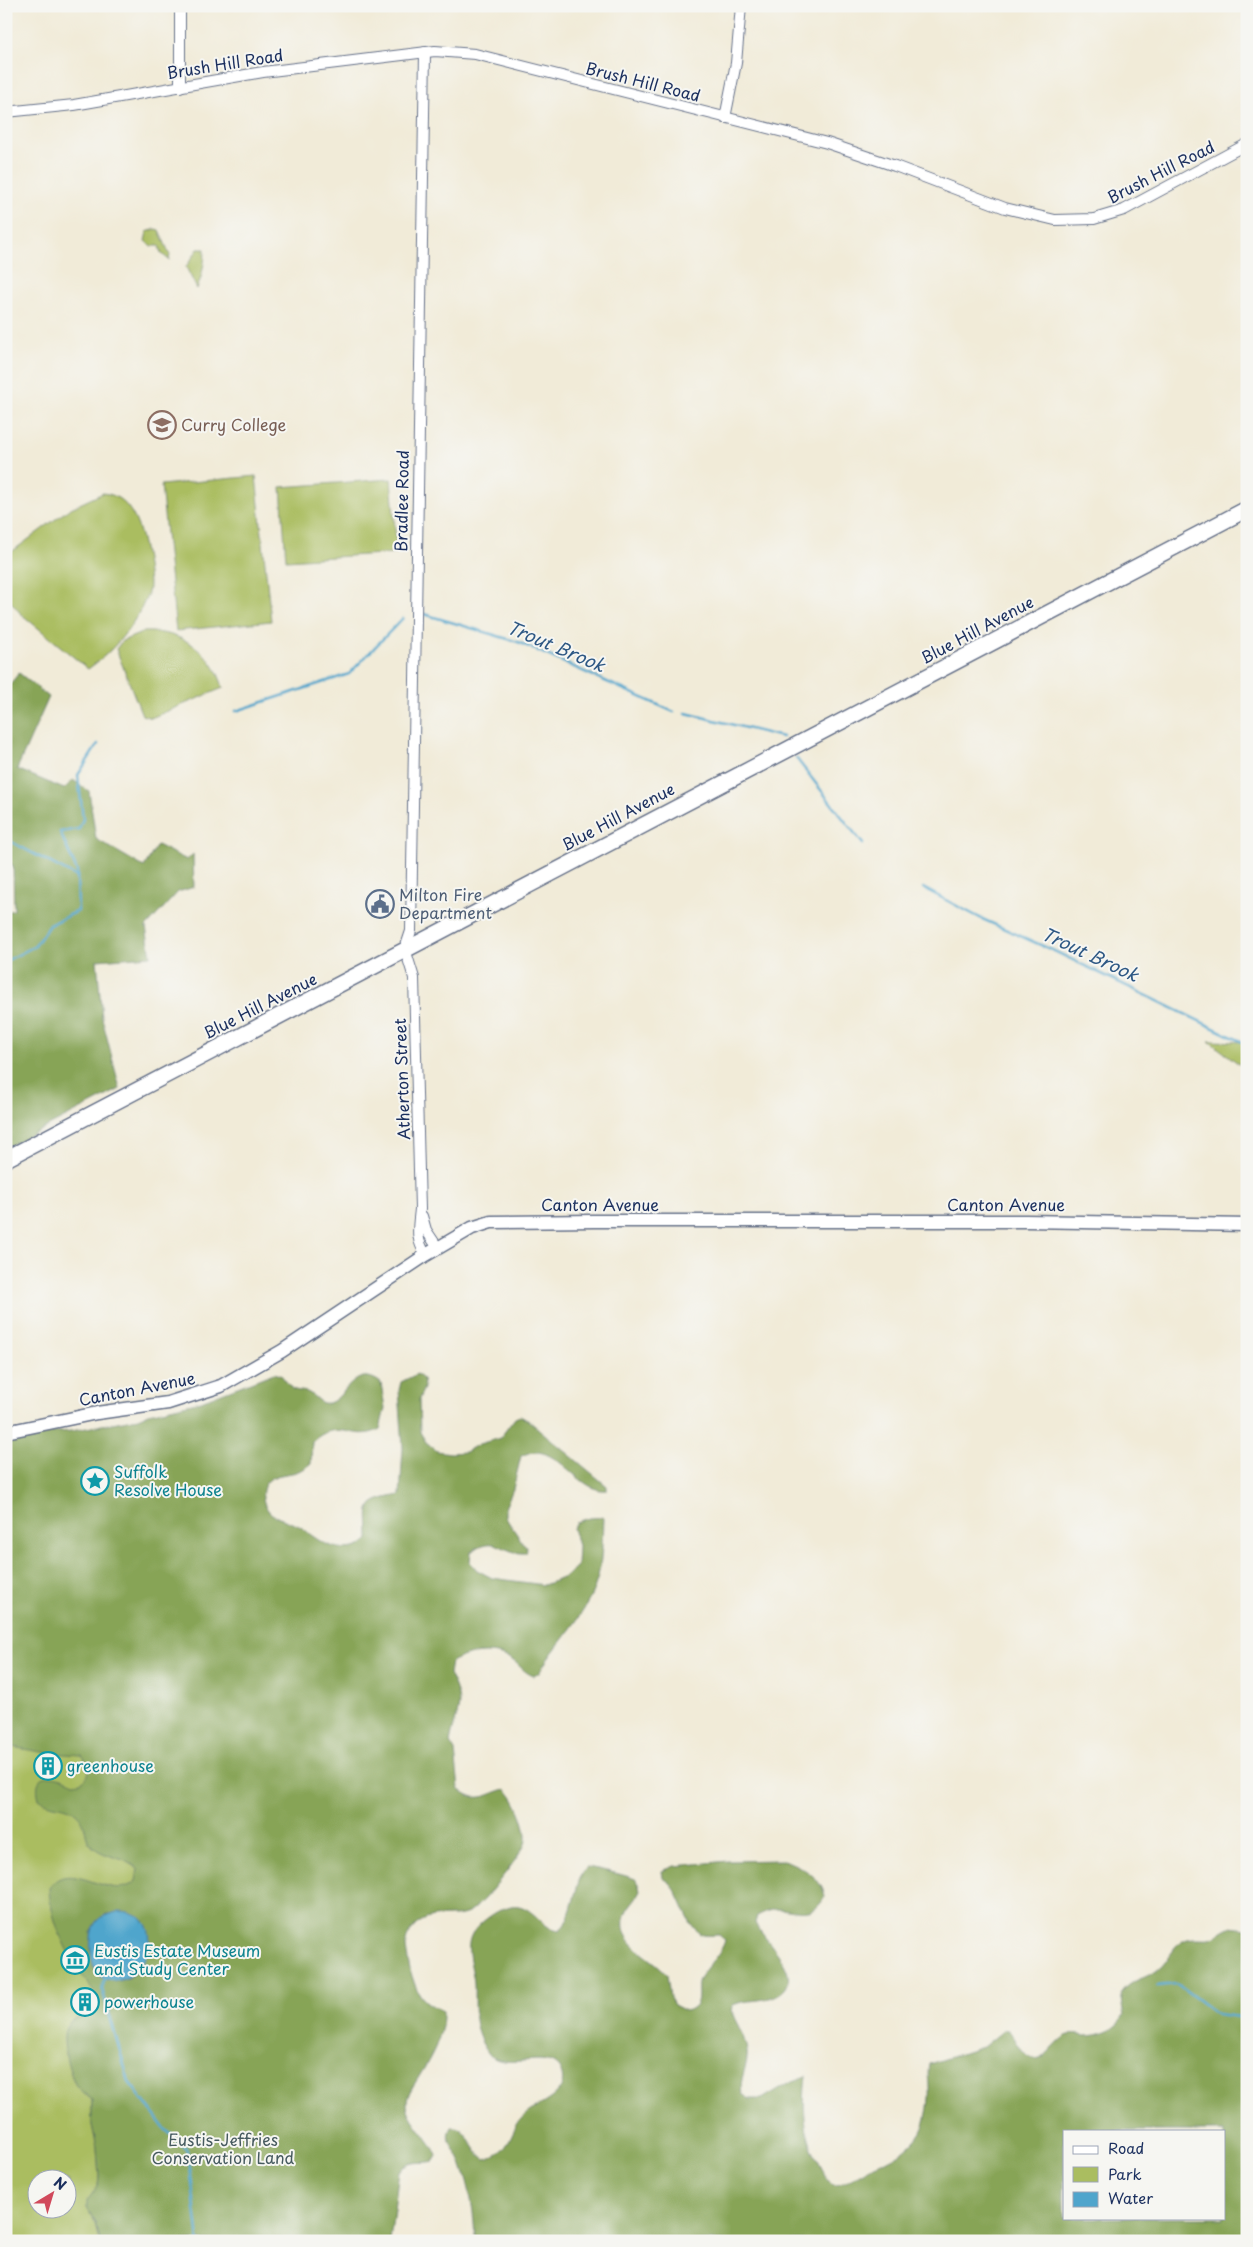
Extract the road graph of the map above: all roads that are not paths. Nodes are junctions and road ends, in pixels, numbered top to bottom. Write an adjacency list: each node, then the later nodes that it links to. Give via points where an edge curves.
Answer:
1 (180, 6): 4 (street)
2 (741, 6): 6 (street, via 735,68)
3 (426, 52): 4 (street, Brush Hill Road, via 263,72); 6 (street, Brush Hill Road, via 444,50 474,54); 9 (street, Bradlee Road, via 411,931)
4 (180, 87): 5 (street, Brush Hill Road, via 74,105)
5 (6, 112)
6 (725, 118): 7 (street, Brush Hill Road, via 854,151 1023,214 1069,221 1103,217 1131,208)
7 (1247, 144)
8 (1247, 509): 9 (highway, Blue Hill Avenue)
9 (405, 949): 10 (highway, Blue Hill Avenue); 11 (street, Atherton Street, via 414,978)
10 (6, 1159)
11 (420, 1209): 13 (street, Atherton Street, via 426,1230); 14 (street, Atherton Street, via 419,1244)
12 (1247, 1225): 13 (main road, Canton Avenue, via 1018,1221 497,1222 472,1228)
13 (438, 1248): 14 (main road, Canton Avenue)
14 (426, 1255): 15 (main road, Canton Avenue, via 290,1346 221,1386 168,1403 97,1413)
15 (6, 1432)

